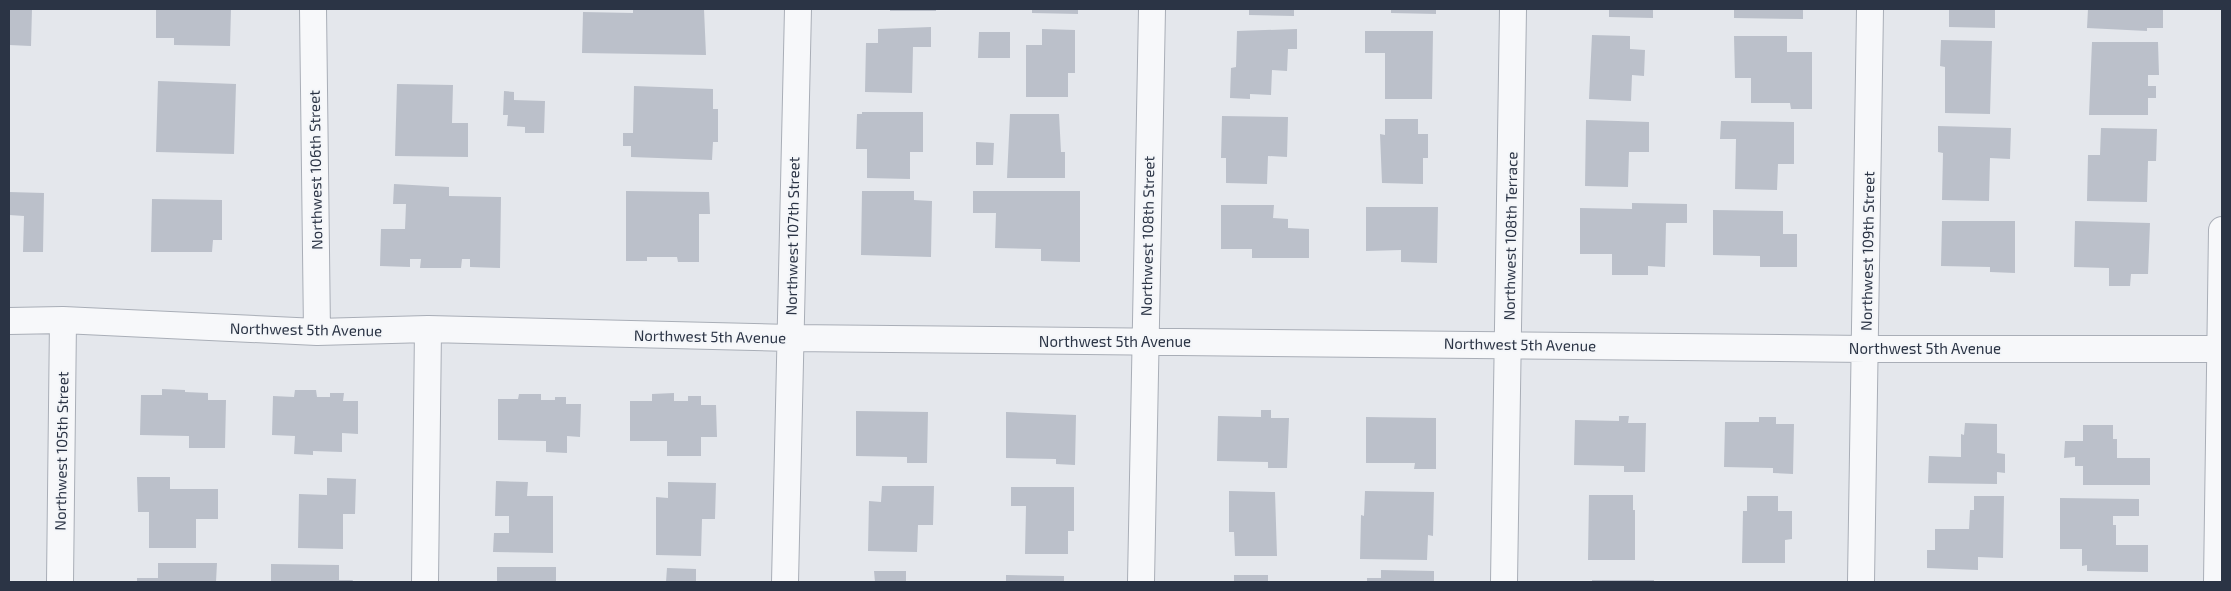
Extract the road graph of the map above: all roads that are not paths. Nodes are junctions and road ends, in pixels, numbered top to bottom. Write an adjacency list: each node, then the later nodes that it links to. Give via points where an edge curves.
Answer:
1 (313, 9): 10 (street, Northwest 106th Street)
2 (798, 9): 11 (street, Northwest 107th Street)
3 (1152, 9): 12 (street, Northwest 108th Street)
4 (1513, 9): 13 (street, Northwest 108th Terrace)
5 (1870, 9): 14 (street, Northwest 109th Street)
6 (2222, 230): 15 (street)
7 (62, 320): 8 (street, Northwest 5th Avenue); 10 (street, Northwest 5th Avenue); 16 (street, Northwest 105th Street)
8 (9, 321)
9 (428, 329): 10 (street, Northwest 5th Avenue); 11 (street, Northwest 5th Avenue); 17 (street)
10 (318, 332)
11 (790, 338): 12 (street, Northwest 5th Avenue); 18 (street, Northwest 107th Street)
12 (1145, 342): 13 (street, Northwest 5th Avenue); 19 (street, Northwest 108th Street)
13 (1508, 344): 14 (street, Northwest 5th Avenue); 20 (street, Northwest 108th Terrace)
14 (1866, 349): 15 (street, Northwest 5th Avenue); 21 (street, Northwest 109th Street)
15 (2221, 349): 22 (street)
16 (60, 582)
17 (425, 582)
18 (785, 582)
19 (1141, 582)
20 (1504, 582)
21 (1861, 582)
22 (2217, 582)

